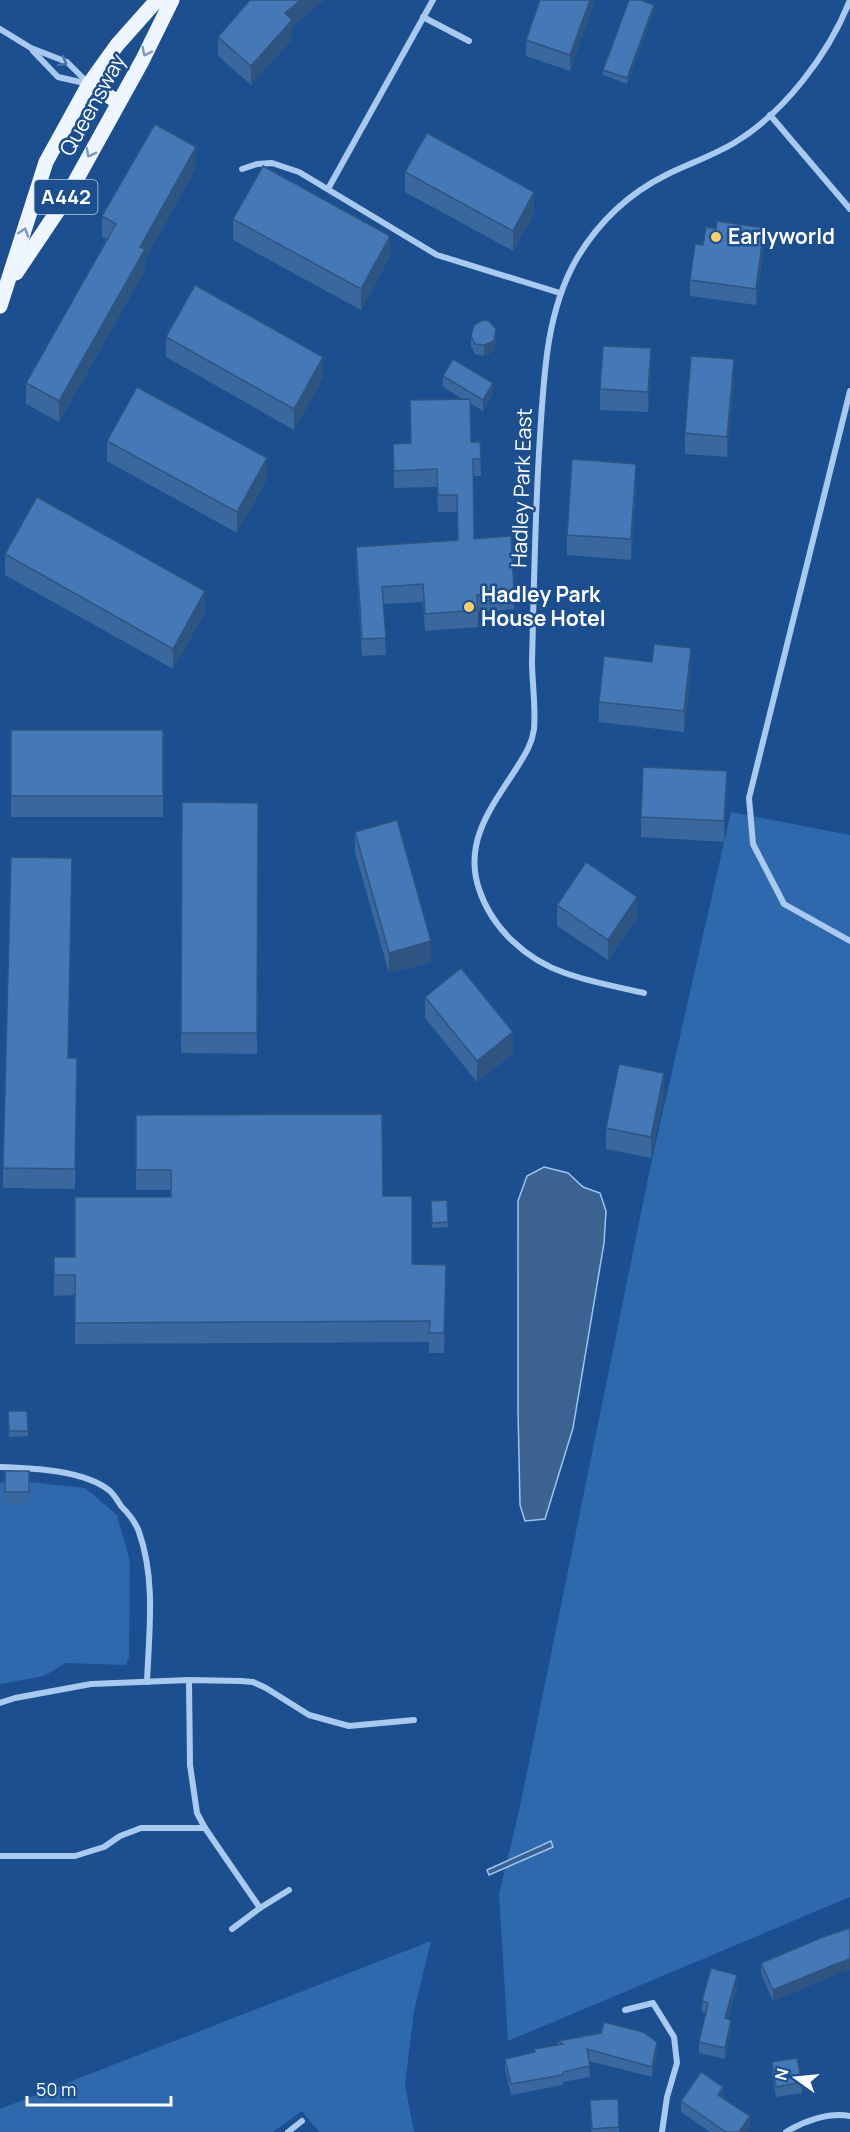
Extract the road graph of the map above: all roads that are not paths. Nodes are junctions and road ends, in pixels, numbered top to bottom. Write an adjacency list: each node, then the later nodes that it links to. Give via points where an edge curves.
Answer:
1 (157, 0): 9 (main road, Queensway / A442)
2 (172, 0): 10 (main road, Queensway / A442, one-way to 10)
3 (433, 0): 5 (street)
4 (850, 0): 11 (street, Hadley Park East, via 814,67)
5 (423, 17): 7 (street); 13 (street)
6 (0, 29): 8 (street)
7 (469, 41)
8 (31, 48): 9 (street, one-way to 9, via 67,62); 9 (street, via 58,77)
9 (89, 84): 10 (main road); 15 (main road, Queensway / A442, one-way to 9, via 46,162)
10 (118, 102): 15 (main road, Queensway / A442, one-way to 15, via 65,200)
11 (770, 116): 14 (street); 16 (street, Hadley Park East, via 734,143 629,197 599,226 576,259)
12 (242, 169): 13 (street, via 272,163 299,172)
13 (328, 189): 16 (street, via 437,255)
14 (850, 209)
15 (6, 288): 17 (main road, Queensway / A442)
16 (560, 293): 20 (street, Hadley Park East, via 544,373 536,488 532,740 481,826 476,873 487,908 520,949 565,974)
17 (0, 306)
18 (850, 391): 19 (street, via 749,798 753,844 784,904)
19 (850, 941)
20 (644, 993)
21 (0, 1467): 23 (street, via 40,1468 72,1474 95,1484 110,1491 139,1530 151,1589)
22 (189, 1680): 23 (street); 25 (street, via 253,1682 309,1715 349,1726); 26 (street, via 192,1788)
23 (147, 1682): 24 (street, via 75,1685)
24 (0, 1703)
25 (414, 1720)
26 (205, 1828): 27 (street, via 141,1828 104,1847 75,1856); 29 (street)
27 (0, 1856)
28 (288, 1890): 29 (street)
29 (260, 1908): 30 (street)
30 (232, 1929)
31 (626, 2010): 35 (street, via 653,2003 674,2037 677,2063)
32 (850, 2115): 36 (street, via 800,2124)
33 (302, 2121): 34 (street)
34 (288, 2132)
35 (662, 2132)
36 (786, 2132)

